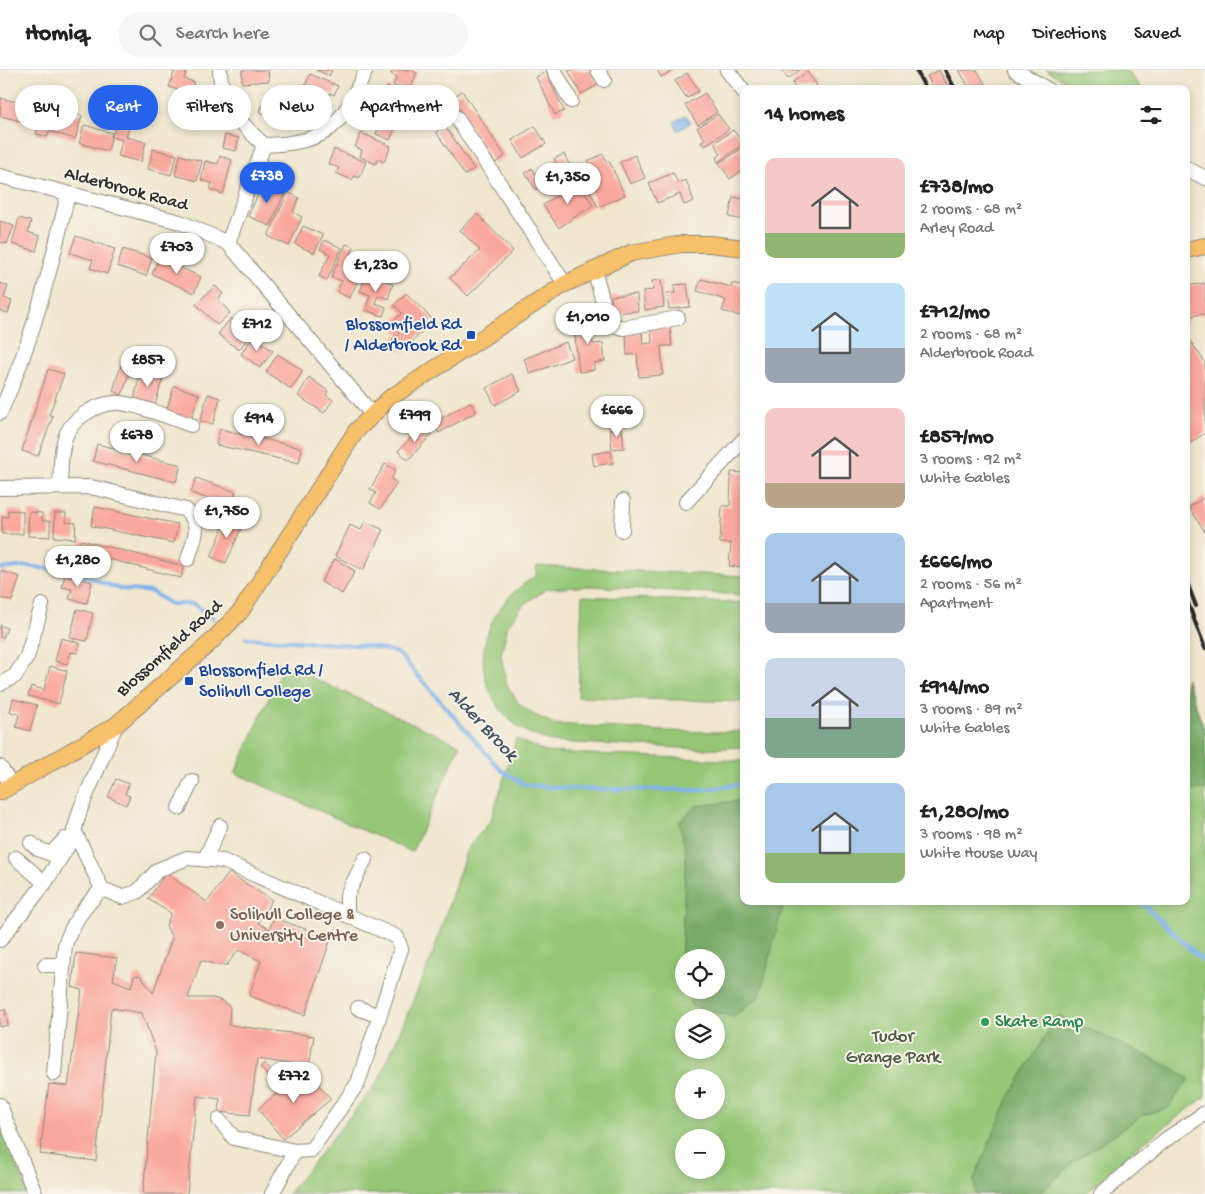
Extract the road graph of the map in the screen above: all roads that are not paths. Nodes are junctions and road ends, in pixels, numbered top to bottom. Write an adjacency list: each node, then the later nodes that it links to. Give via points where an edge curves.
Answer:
1 (220, 70): 10 (street, via 227,106)
2 (366, 70): 10 (street, via 349,108 327,132 306,141)
3 (554, 70): 8 (street)
4 (727, 70): 7 (street)
5 (1015, 70): 6 (street)
6 (1041, 85)
7 (740, 87)
8 (571, 101)
9 (459, 122): 20 (street)
10 (264, 145): 15 (street)
11 (1190, 170): 13 (street)
12 (0, 176): 14 (street, Alderbrook Road)
13 (1205, 178)
14 (68, 194): 15 (street, Alderbrook Road, via 180,222); 22 (street, via 50,276)
15 (228, 243): 23 (street, Alderbrook Road)
16 (1205, 246): 18 (main road)
17 (740, 248): 19 (main road, Blossomfield Road, via 670,245 631,253)
18 (1190, 249)
19 (594, 269): 20 (main road, Blossomfield Road); 21 (street, via 609,324 623,328)
20 (565, 284): 23 (main road, Blossomfield Road, via 390,398)
21 (678, 318)
22 (0, 413)
23 (372, 414): 34 (main road, Blossomfield Road, via 341,452 241,611 180,670)
24 (191, 425): 26 (street, via 114,402 100,407 80,417 66,434)
25 (740, 443): 29 (street)
26 (60, 486): 27 (street); 31 (street, via 91,487 186,510 195,519 196,529)
27 (0, 488)
28 (623, 501): 30 (street)
29 (686, 502)
30 (622, 530)
31 (188, 559)
32 (42, 604): 33 (street, via 27,657 15,676)
33 (0, 684)
34 (116, 724): 37 (main road, Blossomfield Road); 40 (street)
35 (0, 766): 37 (street)
36 (192, 781): 38 (street)
37 (6, 788)
38 (179, 808)
39 (220, 826): 44 (street)
40 (74, 830): 41 (street, via 51,854); 42 (street); 46 (street)
41 (31, 843)
42 (62, 854): 46 (street, via 70,852 82,856); 47 (street)
43 (16, 858): 47 (street)
44 (205, 859): 48 (street, via 187,858 158,870 138,892 122,897); 49 (street, via 223,860)
45 (365, 859): 49 (street, via 347,896)
46 (90, 864): 48 (street)
47 (44, 883): 50 (street)
48 (102, 889): 52 (street, via 84,907 72,926 65,945)
49 (347, 915): 54 (street, via 397,937 401,949)
50 (0, 940)
51 (46, 965): 52 (street)
52 (63, 965): 55 (street)
53 (358, 1008): 54 (street)
54 (379, 1016): 59 (street, via 358,1083 311,1150)
55 (54, 1074)
56 (0, 1105): 60 (street)
57 (1205, 1113): 62 (street, via 1165,1140)
58 (219, 1120): 59 (street, via 234,1138)
59 (295, 1151): 61 (street)
60 (36, 1194)
61 (272, 1194)
62 (1100, 1194)

